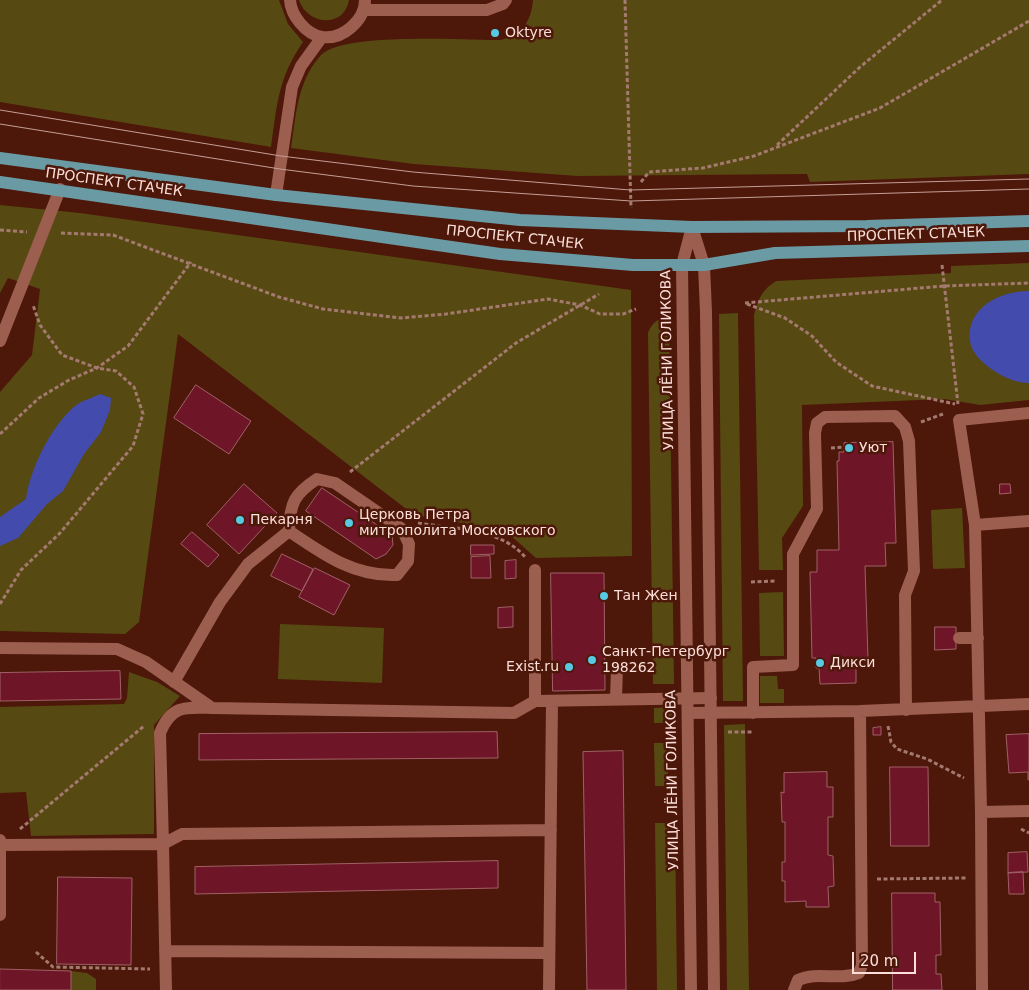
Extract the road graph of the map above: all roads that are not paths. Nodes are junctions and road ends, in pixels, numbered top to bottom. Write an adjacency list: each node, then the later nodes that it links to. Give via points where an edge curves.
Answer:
1 (290, 0): 4 (street, via 291,10 303,27)
2 (506, 0): 3 (street, via 487,10)
3 (365, 5): 4 (street, via 355,24 342,33)
4 (322, 37): 8 (street, via 301,66 292,87)
5 (0, 158): 8 (main road, ПРОСПЕКТ СТАЧЕК)
6 (0, 182): 7 (main road, ПРОСПЕКТ СТАЧЕК)
7 (60, 190): 12 (main road, ПРОСПЕКТ СТАЧЕК, via 500,254 633,265); 14 (street)
8 (276, 195): 10 (main road, ПРОСПЕКТ СТАЧЕК, via 520,220)
9 (1029, 221): 10 (main road, ПРОСПЕКТ СТАЧЕК)
10 (692, 227): 12 (street, УЛИЦА ЛЁНИ ГОЛИКОВА); 13 (street)
11 (1029, 246): 13 (main road, ПРОСПЕКТ СТАЧЕК, via 775,253)
12 (682, 265): 13 (main road, ПРОСПЕКТ СТАЧЕК); 25 (street, УЛИЦА ЛЁНИ ГОЛИКОВА)
13 (704, 265): 26 (street)
14 (0, 341)
15 (1029, 413): 17 (street, via 959,414)
16 (1029, 521): 17 (street)
17 (975, 525): 21 (street)
18 (289, 530): 18 (street, via 290,508 301,489 317,478 336,483 402,529 410,544 408,561 397,575 359,572 317,550); 24 (street, via 248,564 220,602)
19 (536, 570): 28 (street)
20 (960, 638): 21 (street)
21 (978, 638): 31 (street)
22 (0, 648): 24 (street, via 117,649 146,662)
23 (617, 668): 27 (street)
24 (174, 682): 32 (street)
25 (688, 698): 26 (street); 27 (street); 35 (street, УЛИЦА ЛЁНИ ГОЛИКОВА)
26 (711, 698): 36 (street)
27 (616, 699): 29 (street)
28 (535, 701): 29 (street); 32 (street, via 514,713)
29 (552, 701): 40 (street)
30 (1029, 704): 31 (street)
31 (979, 707): 33 (street); 39 (street)
32 (212, 708): 42 (street, via 179,709 165,721 160,733)
33 (906, 710): 34 (street); 37 (street, via 905,595 914,570 909,441 905,427 895,416 825,417 817,423 817,508 793,554 793,665 753,667)
34 (860, 711): 37 (street); 51 (street, via 862,965 859,973 852,976 806,977 798,980)
35 (688, 713): 36 (street); 49 (street, УЛИЦА ЛЁНИ ГОЛИКОВА)
36 (711, 713): 37 (street); 50 (street)
37 (754, 713)
38 (1029, 811): 39 (street)
39 (981, 812): 52 (street)
40 (551, 830): 42 (street, via 182,834); 46 (street)
41 (0, 840): 43 (street)
42 (163, 844): 43 (street); 45 (street)
43 (0, 845): 44 (street)
44 (0, 915)
45 (165, 951): 46 (street); 47 (street)
46 (549, 953): 48 (street)
47 (166, 990)
48 (550, 990)
49 (691, 990)
50 (714, 990)
51 (794, 990)
52 (982, 990)

